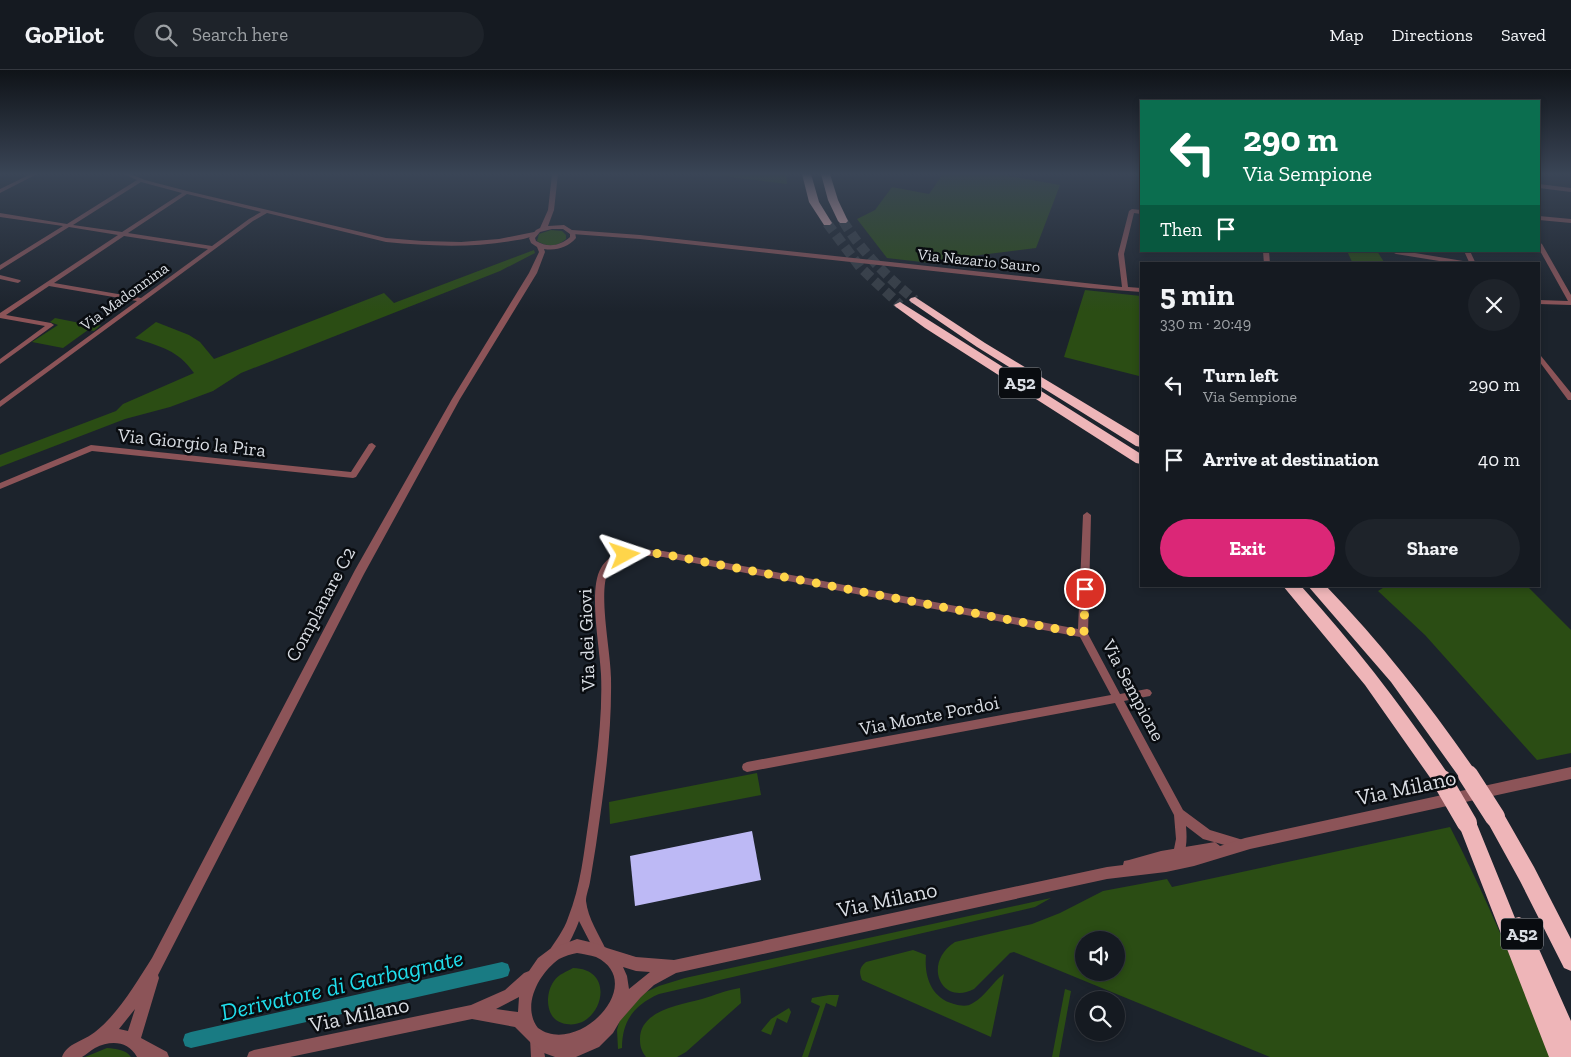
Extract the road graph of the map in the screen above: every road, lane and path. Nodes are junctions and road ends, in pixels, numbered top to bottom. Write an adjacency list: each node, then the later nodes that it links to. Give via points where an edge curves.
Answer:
1 (31, 220): 9 (street)
2 (77, 220): 9 (street)
3 (144, 220): 12 (street)
4 (251, 220): 20 (street, Via Madonnina)
5 (300, 220): 15 (street, via 386,240 448,243)
6 (547, 220): 11 (street)
7 (555, 220): 10 (street)
8 (1130, 220): 28 (street, via 1121,254)
9 (68, 226): 12 (street); 23 (street)
10 (561, 227): 11 (street); 14 (street)
11 (543, 229): 13 (street)
12 (123, 234): 20 (street); 27 (street)
13 (534, 234): 15 (street); 16 (street)
14 (572, 236): 19 (street); 28 (street, Via Nazario Sauro, via 640,237)
15 (512, 240): 16 (street)
16 (533, 242): 17 (street)
17 (540, 246): 19 (street); 24 (street, Complanare C2, via 542,253)
18 (1540, 246): 33 (street)
19 (558, 247): 24 (street, Complanare C2)
20 (213, 248): 30 (street, Via Madonnina)
21 (1396, 252): 22 (street)
22 (1459, 262)
23 (0, 268)
24 (533, 273): 61 (street, Complanare C2, via 456,399 359,573)
25 (0, 277): 26 (street)
26 (18, 281)
27 (48, 284): 30 (street); 35 (street)
28 (1126, 289): 29 (street, Via Nazario Sauro)
29 (1140, 290)
30 (143, 300): 39 (street, Via Madonnina)
31 (915, 300): 40 (highway, A52, via 973,340)
32 (1540, 302): 33 (street)
33 (1571, 302)
34 (900, 305): 42 (highway, A52, via 942,335 1086,422)
35 (0, 316): 37 (street, via 51,325)
36 (1540, 358): 38 (street)
37 (0, 362)
38 (1571, 398)
39 (0, 405)
40 (1140, 442)
41 (372, 446): 43 (street, Via Giorgio la Pira, via 353,475 91,448)
42 (1140, 459)
43 (0, 486)
44 (1087, 515): 47 (street, Via Sempione)
45 (1292, 587): 53 (highway, A52, bridge, via 1361,665 1411,733)
46 (1317, 587): 60 (highway, A52, bridge, via 1408,691 1468,775 1495,816)
47 (1084, 634): 49 (street, Via Sempione); 57 (street, Via dei Giovi, via 663,554 638,552 615,559 604,570 600,583 606,678 604,734)
48 (1147, 692): 49 (street, Via Monte Pordoi)
49 (1118, 698): 50 (street, Via Monte Pordoi); 52 (street, Via Sempione)
50 (747, 767)
51 (1571, 773): 54 (street, Via Milano)
52 (1179, 814): 54 (street, Via Sempione, via 1207,835); 55 (street, Via Sempione, via 1182,839)
53 (1467, 823): 69 (highway, A52, via 1535,960); 75 (highway)
54 (1244, 844): 55 (street, Via Milano); 56 (street, Via Milano, via 1166,866)
55 (1179, 854): 56 (street, Via Milano)
56 (1107, 873): 62 (street, Via Milano)
57 (580, 900): 58 (street, via 585,921); 59 (street, via 566,935)
58 (604, 952): 59 (street, via 577,946); 62 (street, Via Milano, via 636,964); 65 (street, via 616,966 622,981)
59 (553, 955): 63 (street)
60 (1571, 961)
61 (157, 963): 67 (street, Complanare C2, via 129,1007); 68 (street, Complanare C2)
62 (675, 966): 65 (street, Via Milano, via 651,977)
63 (538, 968): 64 (street, Via Milano, via 510,995); 66 (street, via 526,993 524,1006)
64 (472, 1012): 66 (street, Via Milano, via 519,1020); 73 (street, Via Milano)
65 (617, 1015): 70 (street, via 594,1042)
66 (533, 1034): 70 (street); 74 (street)
67 (99, 1039): 68 (street, via 123,1036); 71 (street)
68 (140, 1047): 72 (street)
69 (1571, 1047)
70 (561, 1054)
71 (69, 1057)
72 (162, 1057)
73 (254, 1057)
74 (538, 1057)
75 (1560, 1057)

